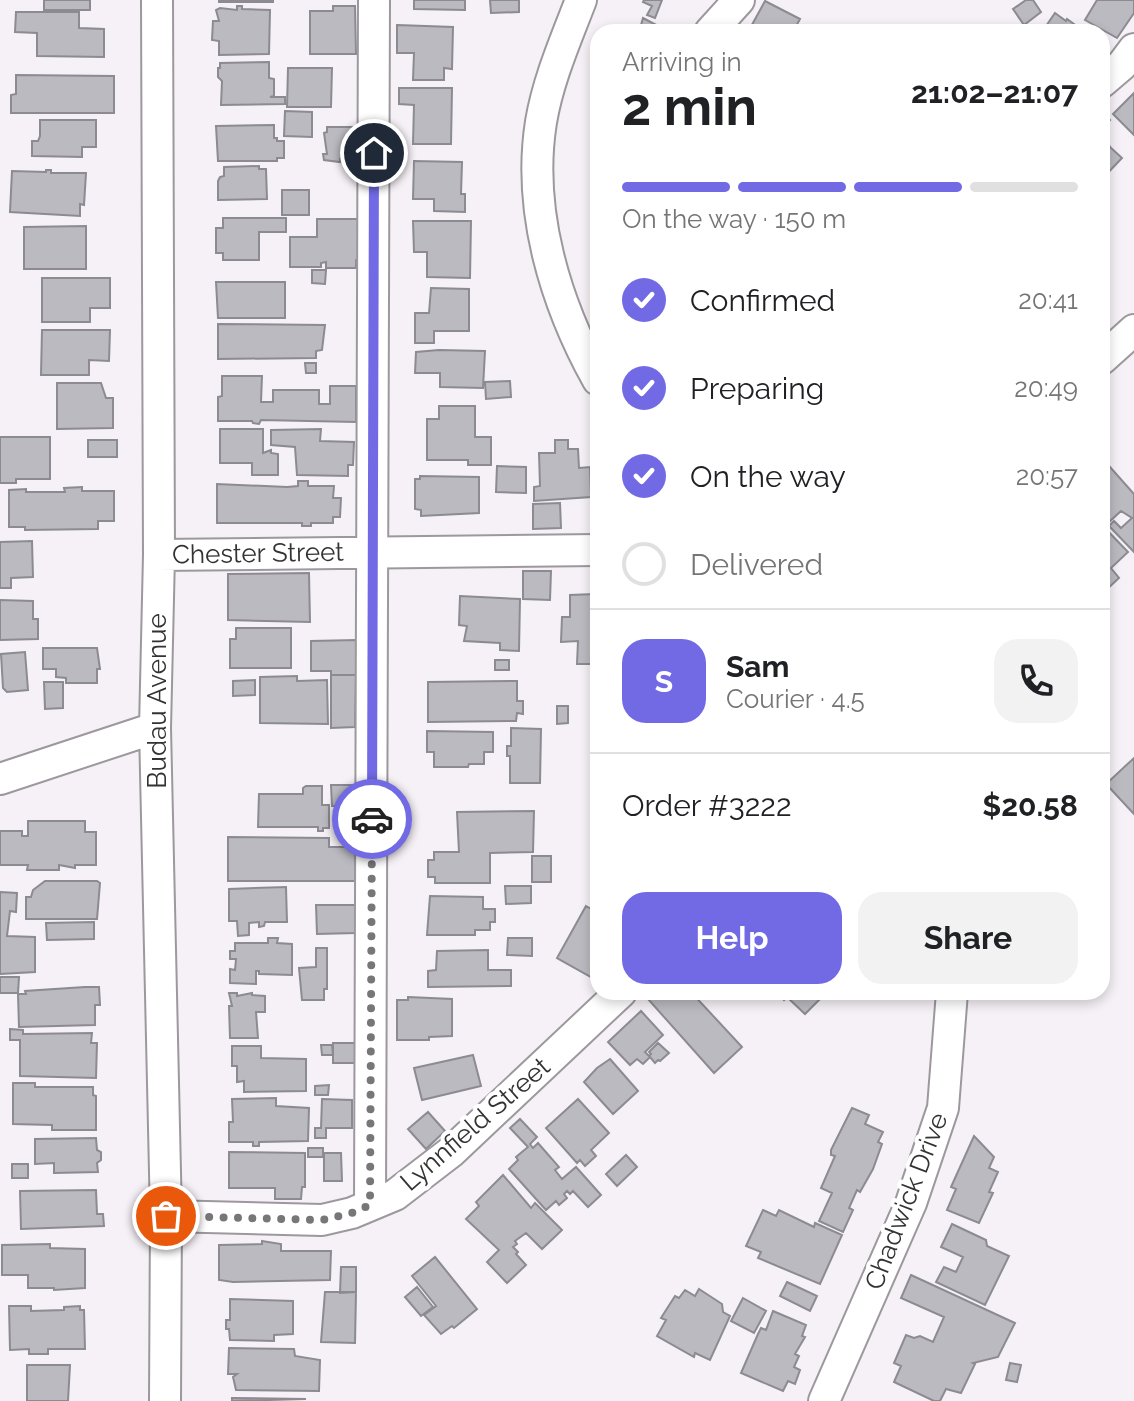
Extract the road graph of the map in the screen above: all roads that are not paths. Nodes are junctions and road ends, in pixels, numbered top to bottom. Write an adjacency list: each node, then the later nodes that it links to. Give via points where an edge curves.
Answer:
1 (157, 0): 13 (street, Budau Avenue)
2 (374, 0): 12 (street)
3 (581, 0): 10 (street, via 541,121 537,169 546,251)
4 (739, 0): 5 (street)
5 (717, 24)
6 (1134, 49): 7 (street)
7 (1110, 75)
8 (1134, 330): 9 (street)
9 (1110, 352)
10 (590, 363)
11 (590, 550): 12 (street, Chester Street)
12 (374, 551): 13 (street, Chester Street); 18 (street)
13 (159, 555): 14 (street, Budau Avenue)
14 (155, 728): 15 (street); 19 (street, Budau Avenue)
15 (0, 779)
16 (612, 1000): 18 (street, Lynnfield Street, via 451,1152 395,1195)
17 (951, 1000): 21 (street, Chadwick Drive, via 943,1108 911,1203)
18 (370, 1205): 19 (street, Lynnfield Street, via 322,1220)
19 (166, 1216): 20 (street, Budau Avenue)
20 (165, 1401)
21 (824, 1401)

